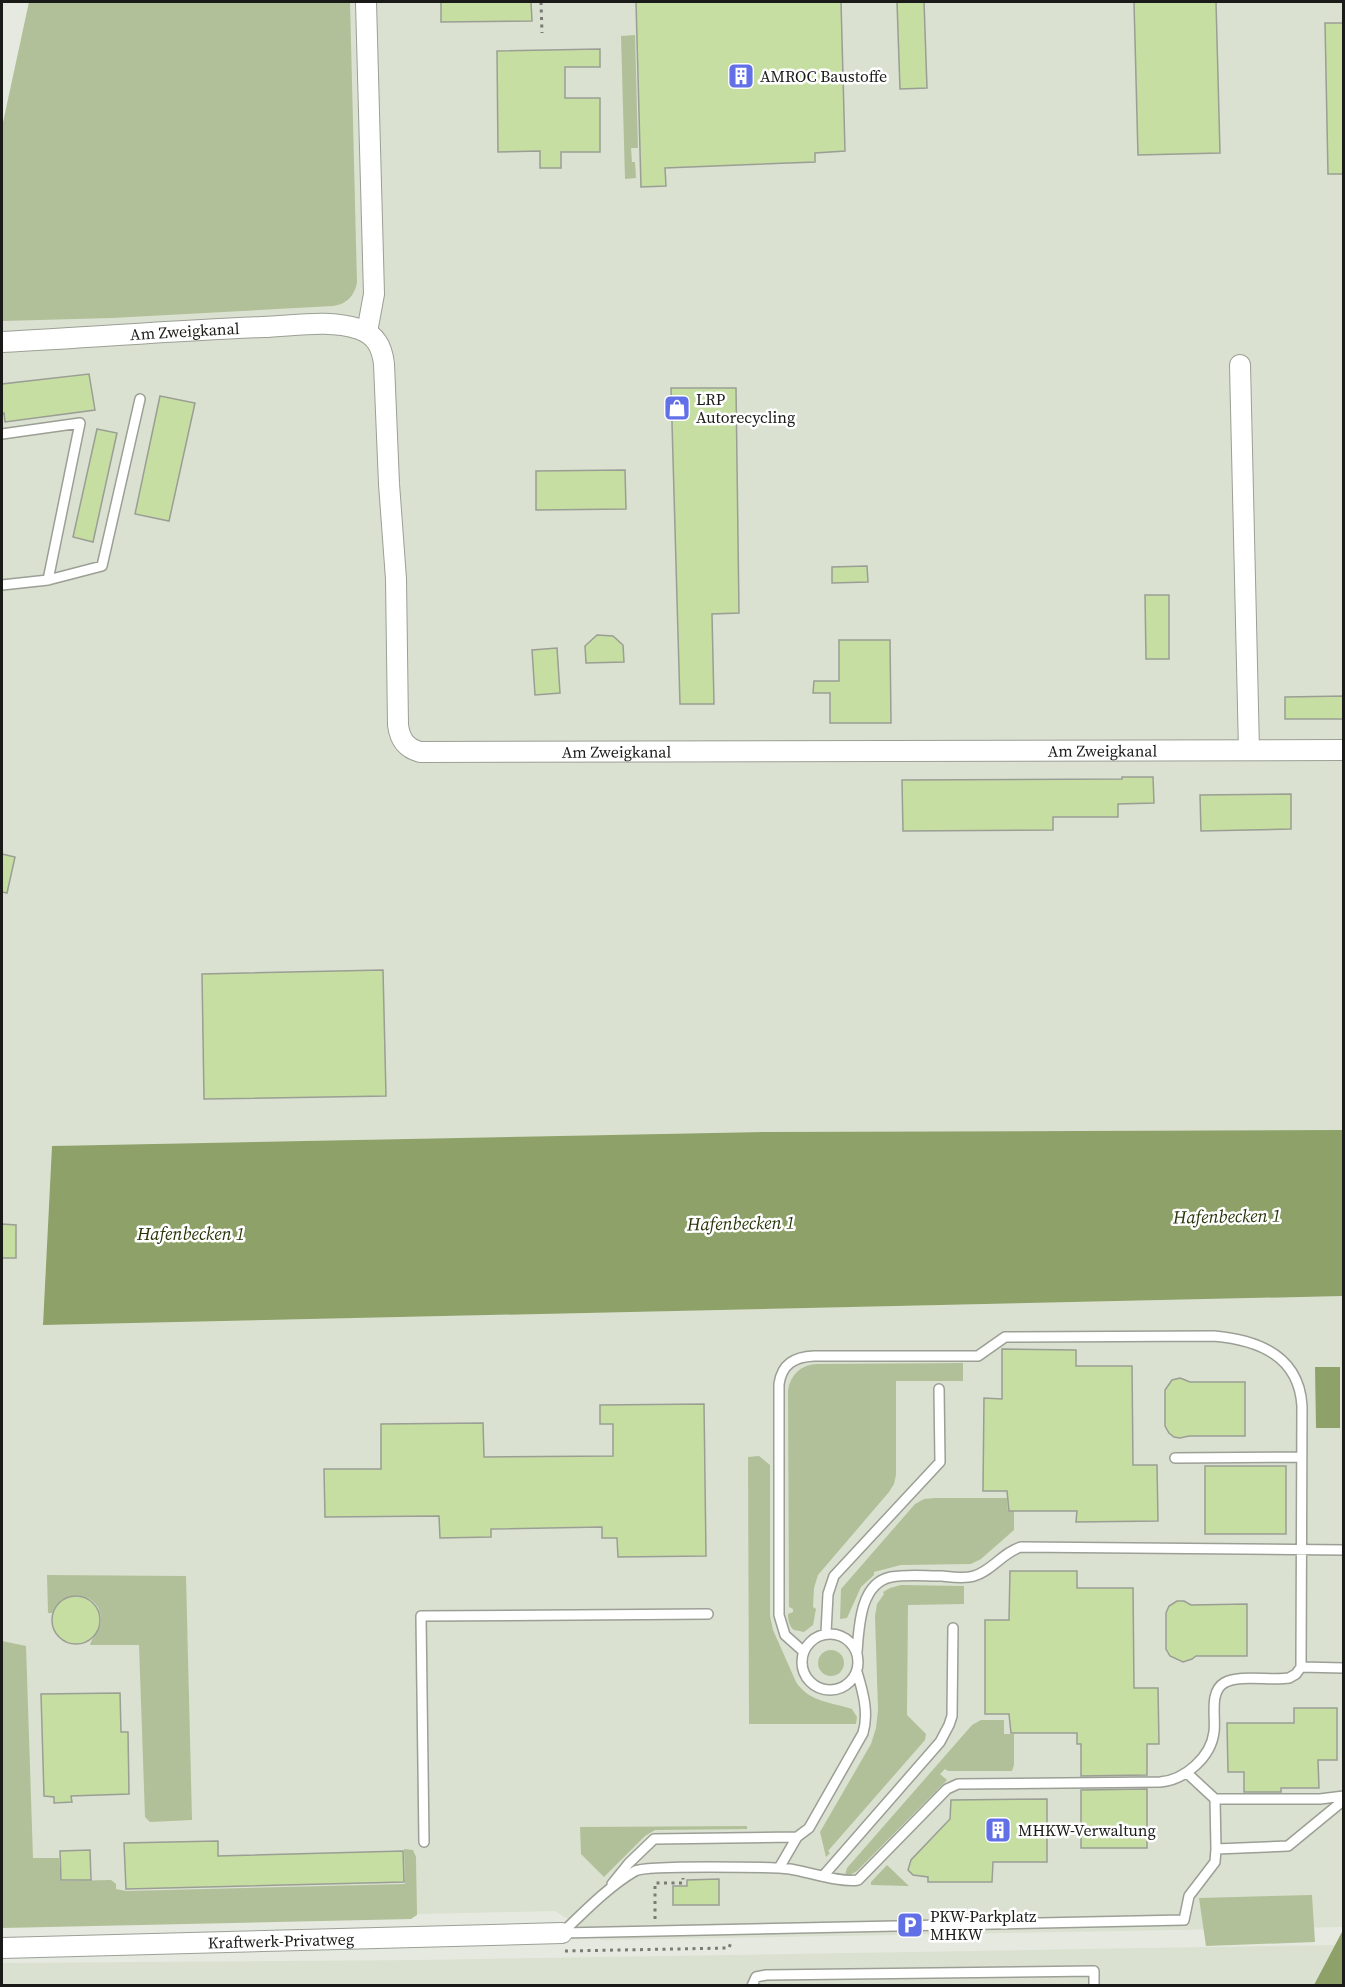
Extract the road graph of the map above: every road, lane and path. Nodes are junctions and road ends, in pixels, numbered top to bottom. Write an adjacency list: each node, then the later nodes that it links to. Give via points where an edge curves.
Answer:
1 (366, 2): 4 (street, via 374,294)
2 (541, 2): 3 (path)
3 (542, 33)
4 (367, 332): 5 (street, Am Zweigkanal, via 332,324); 11 (street, Am Zweigkanal, via 380,345 384,364 396,579 398,725 402,741 413,750)
5 (2, 342)
6 (1240, 365): 11 (street)
7 (140, 399): 9 (lane, via 102,566)
8 (2, 434): 9 (lane, via 80,423)
9 (48, 580): 10 (lane)
10 (2, 585)
11 (1249, 750): 12 (street, Am Zweigkanal)
12 (1344, 750)
13 (939, 1389): 20 (lane, via 940,1462 834,1576 828,1594)
14 (1301, 1457): 15 (lane); 16 (lane); 21 (lane, via 1301,1400 1295,1374 1275,1354 1235,1338 1005,1337 978,1356 797,1358 784,1368 779,1384 779,1615 785,1635)
15 (1175, 1458)
16 (1302, 1549): 17 (lane); 22 (lane, via 1018,1547 974,1576 900,1576 882,1581 870,1592 863,1608); 23 (lane)
17 (1344, 1550)
18 (708, 1614): 30 (lane, via 421,1616)
19 (953, 1628): 34 (lane, via 953,1708 947,1730)
20 (826, 1634): 21 (lane, via 814,1638); 22 (lane, via 845,1637)
21 (804, 1652): 25 (lane, via 805,1674 821,1688 844,1686)
22 (857, 1652): 25 (lane)
23 (1301, 1667): 24 (lane); 26 (lane, via 1289,1678 1235,1680 1220,1687 1213,1739)
24 (1344, 1668)
25 (857, 1672): 29 (lane, via 865,1704 863,1733 809,1828)
26 (1187, 1773): 28 (lane); 34 (lane, via 1160,1782 954,1785 861,1878 849,1881)
27 (1344, 1798): 28 (lane); 31 (lane, via 1288,1846)
28 (1215, 1799): 31 (lane)
29 (796, 1837): 32 (lane); 35 (lane, via 654,1839)
30 (424, 1842)
31 (1216, 1849): 36 (lane, via 1215,1862 1189,1896 1184,1920)
32 (778, 1868): 33 (lane); 34 (lane)
33 (683, 1869): 35 (lane, via 641,1869); 37 (path, via 683,1883 655,1883)
34 (824, 1875)
35 (606, 1892): 38 (lane)
36 (733, 1929): 37 (lane); 40 (path, via 729,1948)
37 (656, 1930): 38 (lane); 40 (path)
38 (559, 1942): 39 (street, Kraftwerk-Privatweg); 40 (path)
39 (2, 1948)
40 (655, 1950)
41 (752, 1986): 42 (lane, via 756,1977 766,1975 1094,1971)
42 (1094, 1986)

